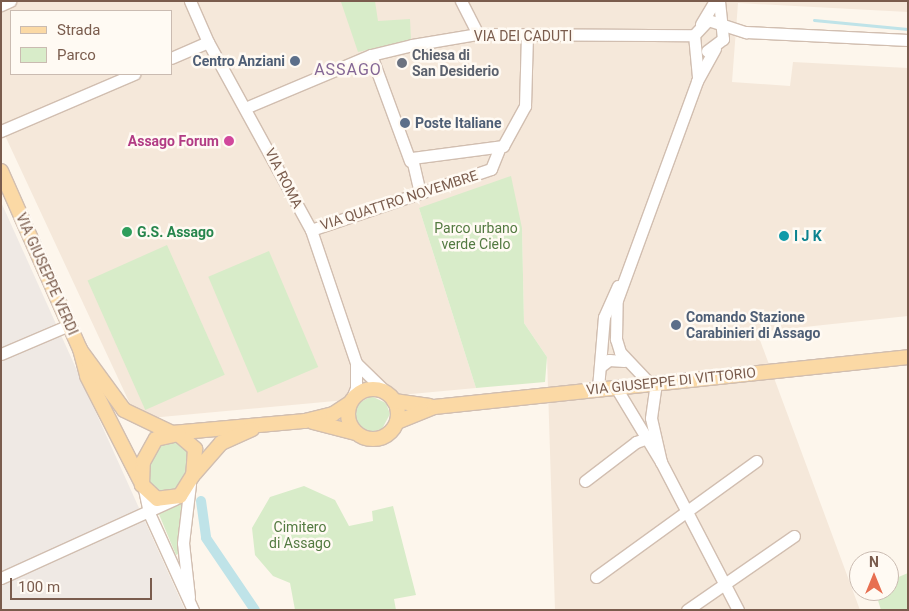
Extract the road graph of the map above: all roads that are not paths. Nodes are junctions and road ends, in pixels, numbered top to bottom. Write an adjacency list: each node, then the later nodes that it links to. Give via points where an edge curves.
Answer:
1 (10, 1): 6 (street)
2 (190, 1): 14 (street, VIA ROMA)
3 (461, 1): 10 (street)
4 (715, 1): 7 (street)
5 (719, 1): 8 (street)
6 (1, 5)
7 (701, 24): 8 (street, via 712,20); 13 (street)
8 (722, 24): 9 (street); 15 (street)
9 (746, 32): 12 (street); 15 (street)
10 (478, 34): 11 (street, VIA DEI CADUTI); 16 (street, VIA DEI CADUTI)
11 (526, 34): 13 (street, VIA DEI CADUTI); 22 (street, VIA QUATTRO NOVEMBRE, via 525,106)
12 (908, 40)
13 (695, 41): 15 (street, VIA DEI CADUTI); 19 (street)
14 (208, 42): 17 (street); 20 (street, VIA ROMA)
15 (718, 47): 19 (street)
16 (371, 55): 20 (street, VIA DEI CADUTI); 23 (street)
17 (172, 58)
18 (132, 75): 21 (street)
19 (697, 81): 27 (street)
20 (246, 108): 26 (street, VIA ROMA)
21 (1, 132)
22 (500, 147): 23 (street, via 423,155); 25 (street, VIA QUATTRO NOVEMBRE, via 491,169)
23 (410, 161): 25 (street)
24 (1, 171): 28 (main road, VIA GIUSEPPE VERDI)
25 (420, 193): 26 (street, VIA QUATTRO NOVEMBRE)
26 (311, 230): 33 (street, VIA ROMA)
27 (623, 278): 32 (street, via 616,339); 34 (street, via 608,301)
28 (69, 325): 29 (main road, VIA GIUSEPPE VERDI); 30 (street)
29 (80, 349): 46 (main road, VIA GIUSEPPE VERDI, via 124,410); 52 (main road, VIA GIUSEPPE VERDI, via 87,376)
30 (1, 354)
31 (908, 357): 35 (main road, VIA GIUSEPPE DI VITTORIO)
32 (624, 361): 34 (street, via 609,360); 35 (street)
33 (356, 364): 38 (street, VIA ROMA); 39 (street, VIA ROMA, via 356,388)
34 (601, 366): 37 (street)
35 (654, 382): 36 (main road, VIA GIUSEPPE DI VITTORIO); 41 (street)
36 (615, 386): 37 (main road, VIA GIUSEPPE DI VITTORIO); 42 (street)
37 (598, 388): 40 (main road, VIA GIUSEPPE DI VITTORIO)
38 (391, 397): 39 (main road, via 366,390); 40 (main road, VIA GIUSEPPE DI VITTORIO); 44 (main road)
39 (350, 403): 43 (main road, via 333,414); 47 (main road, via 348,420)
40 (434, 407): 44 (main road, VIA GIUSEPPE DI VITTORIO)
41 (651, 407): 42 (street, via 642,412); 48 (street)
42 (631, 408): 48 (street)
43 (305, 421): 45 (main road); 47 (main road)
44 (397, 422): 47 (main road, via 379,439)
45 (260, 426): 46 (main road); 50 (main road, via 221,443)
46 (172, 433): 50 (main road, via 193,444 197,462); 52 (main road, via 153,442)
47 (356, 433)
48 (651, 437): 51 (street); 54 (street)
49 (756, 461): 54 (street)
50 (192, 479): 53 (main road); 60 (street, via 183,543)
51 (586, 481)
52 (142, 485): 53 (main road, via 157,499); 55 (street)
53 (175, 499): 55 (street)
54 (686, 511): 57 (street); 59 (street)
55 (149, 513): 58 (street); 60 (street)
56 (794, 536): 59 (street)
57 (596, 577)
58 (1, 578)
59 (725, 584): 61 (street); 62 (street)
60 (191, 605)
61 (687, 610)
62 (738, 610)

